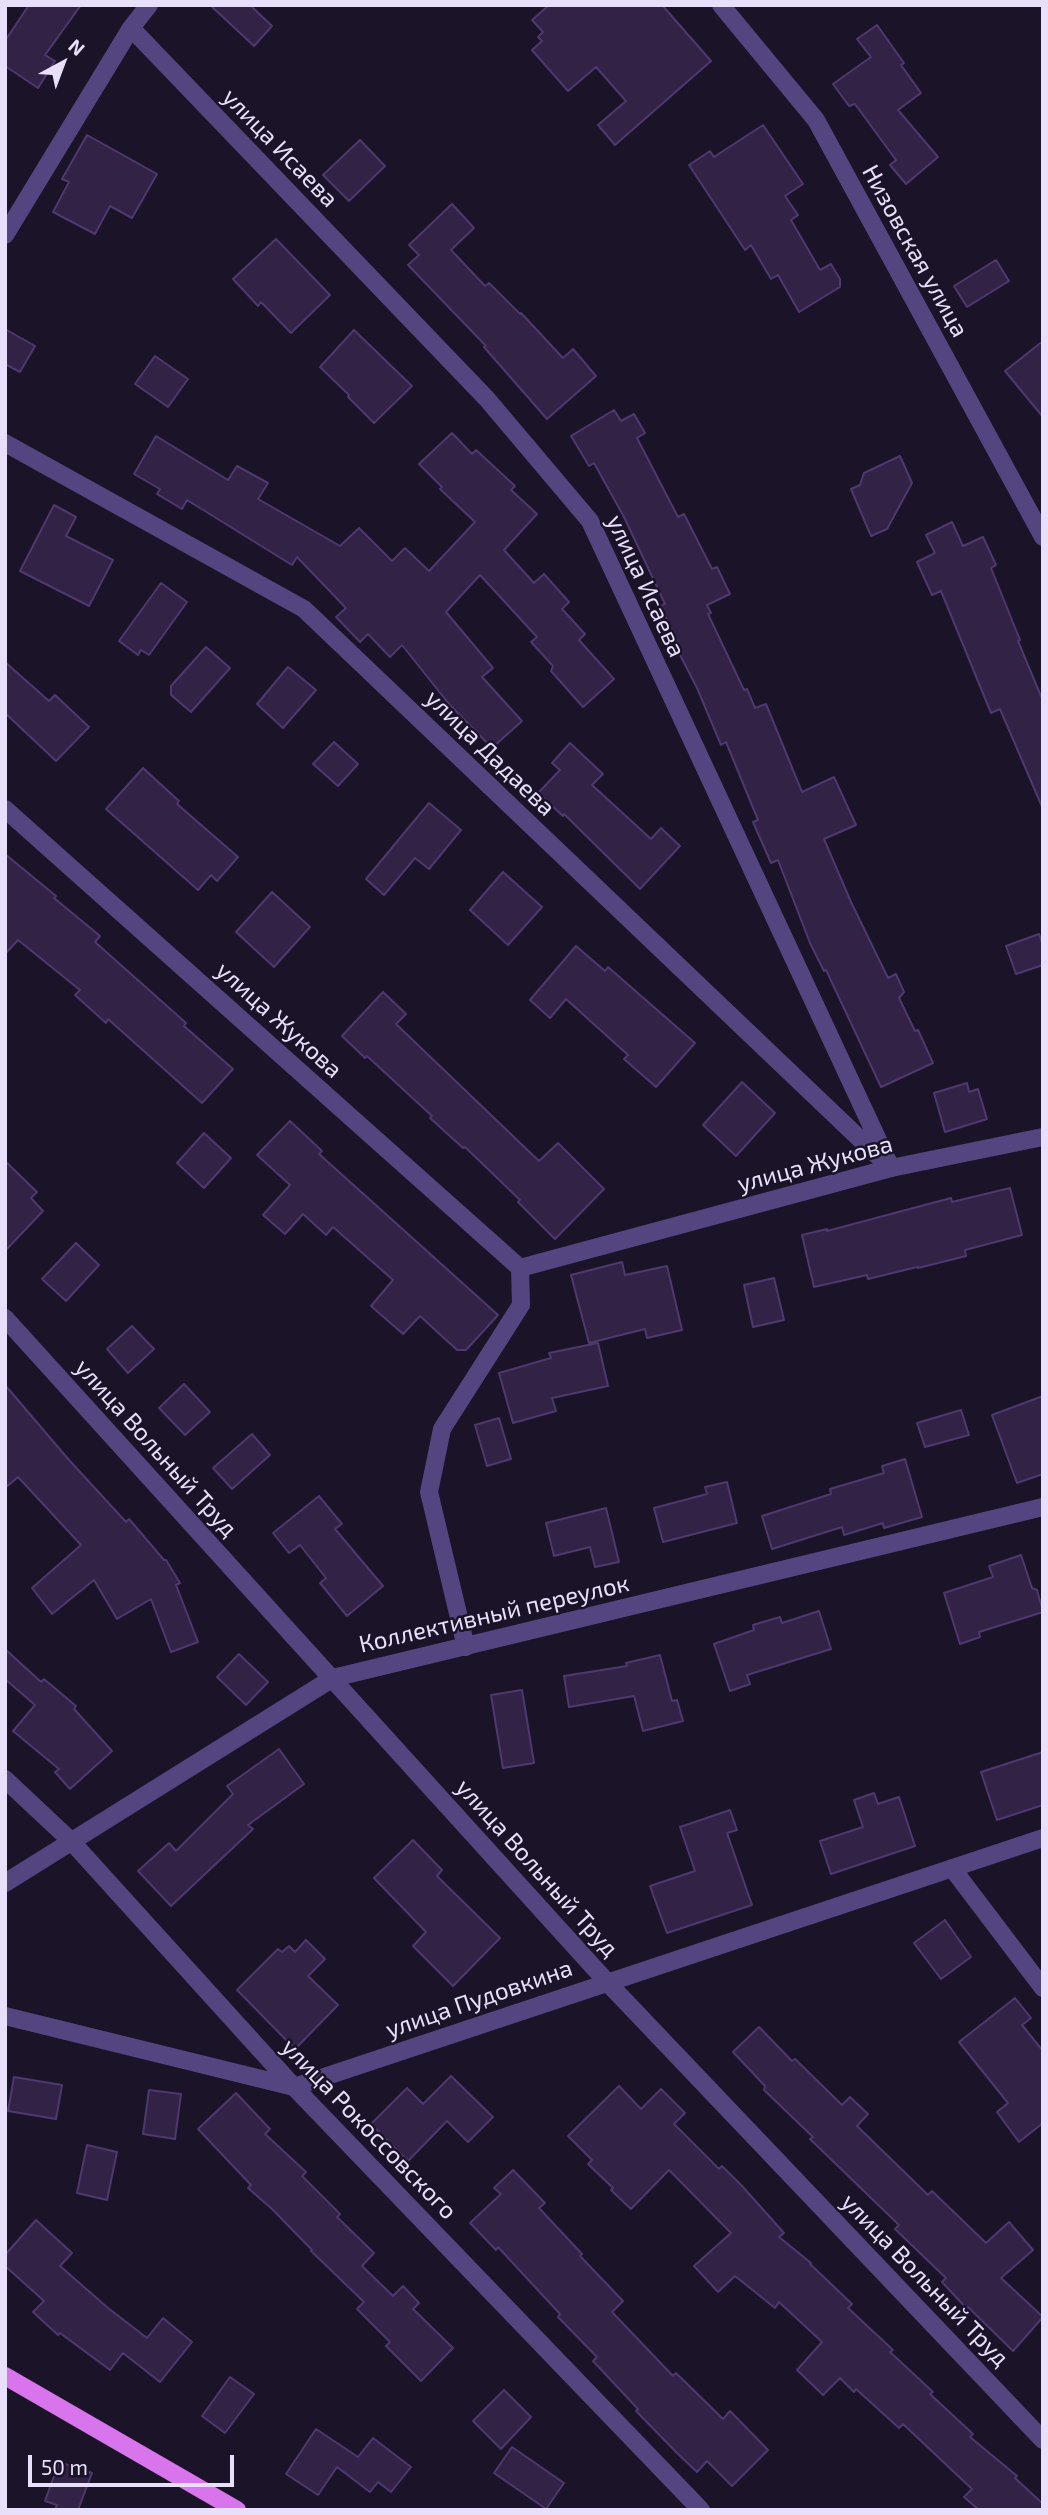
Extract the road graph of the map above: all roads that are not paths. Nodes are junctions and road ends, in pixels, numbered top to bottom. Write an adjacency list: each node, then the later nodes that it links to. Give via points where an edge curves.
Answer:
1 (149, 5): 3 (street)
2 (720, 5): 6 (street, Низовская улица, via 816,120)
3 (131, 28): 4 (street); 9 (street, улица Исаева, via 487,399 590,522)
4 (5, 235)
5 (5, 443): 9 (street, улица Дадаева, via 304,609)
6 (1043, 537)
7 (5, 809): 10 (street, улица Жукова)
8 (1043, 1137): 9 (street, улица Жукова)
9 (891, 1168): 10 (street, улица Жукова)
10 (520, 1268): 13 (street, via 521,1305 442,1429 429,1492)
11 (5, 1318): 14 (street, улица Вольный Труд)
12 (1043, 1507): 13 (street, Коллективный переулок)
13 (466, 1647): 14 (street, Коллективный переулок)
14 (332, 1678): 17 (street, Коллективный переулок); 20 (street, улица Вольный Труд)
15 (5, 1779): 17 (street, улица Рокоссовского)
16 (1043, 1838): 18 (street, улица Пудовкина)
17 (71, 1842): 19 (street, Коллективный переулок); 23 (street, улица Рокоссовского)
18 (952, 1868): 20 (street, улица Пудовкина); 21 (street)
19 (5, 1883)
20 (607, 1982): 23 (street, улица Пудовкина); 25 (street, улица Вольный Труд)
21 (1043, 1988)
22 (5, 2016): 23 (street)
23 (294, 2087): 27 (street, улица Рокоссовского)
24 (5, 2376): 26 (main road)
25 (1043, 2440)
26 (237, 2510)
27 (701, 2510)

